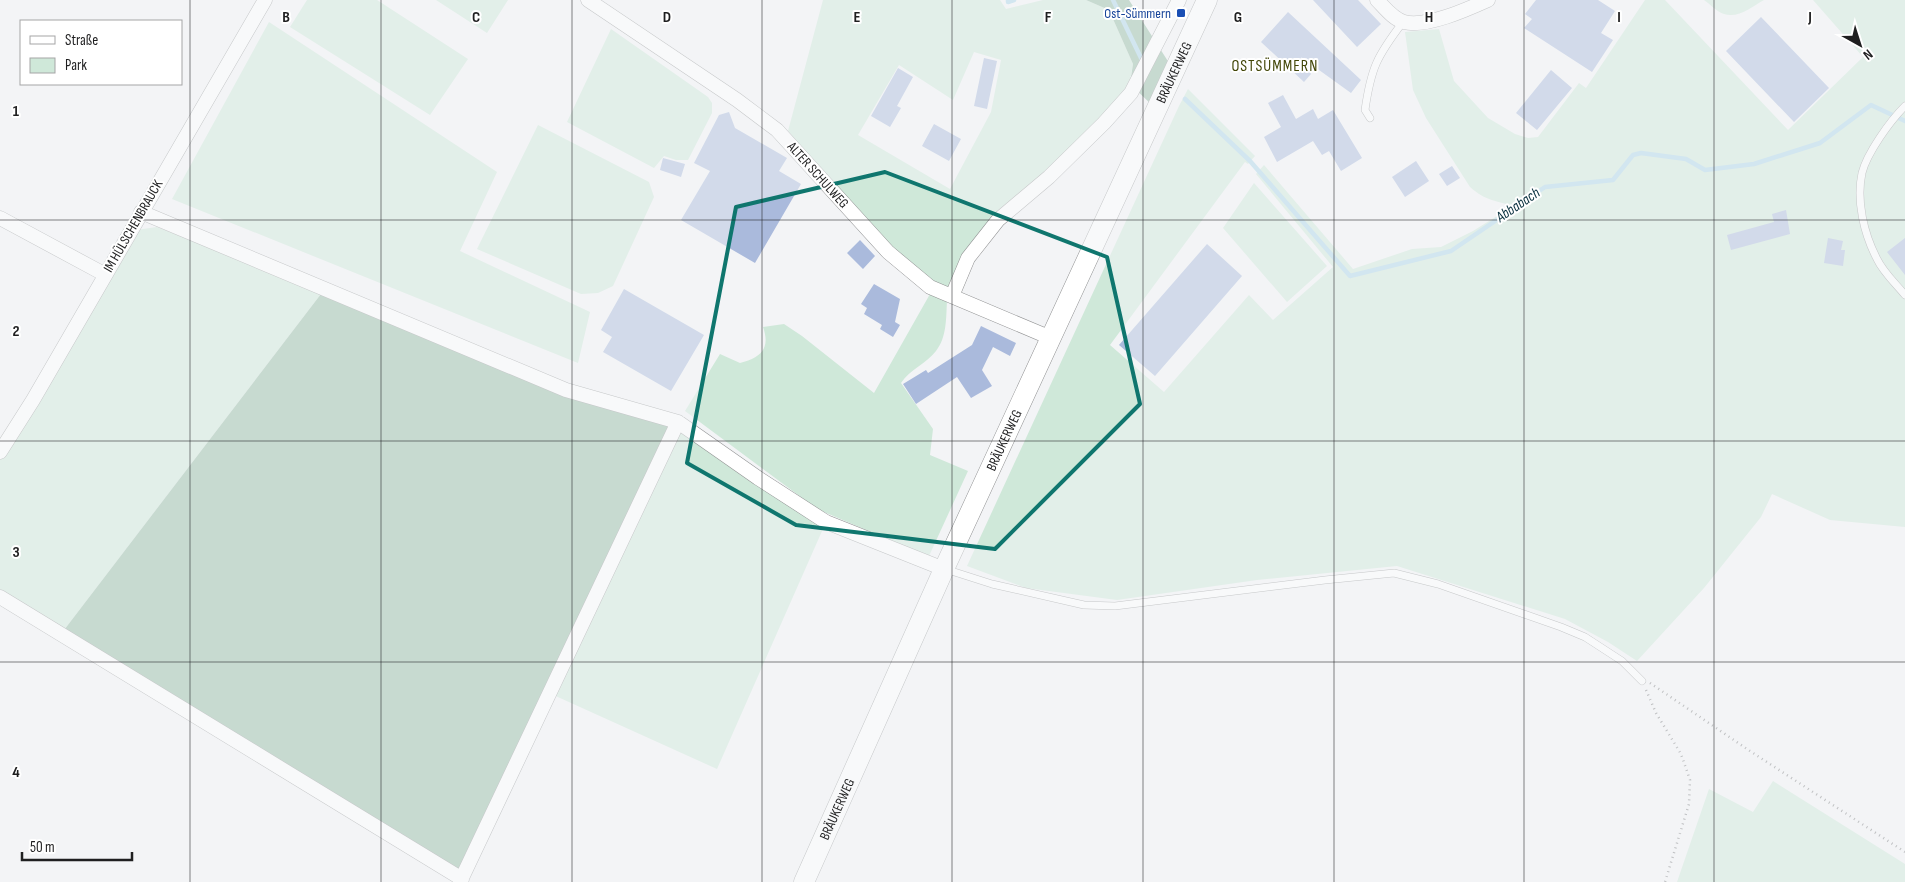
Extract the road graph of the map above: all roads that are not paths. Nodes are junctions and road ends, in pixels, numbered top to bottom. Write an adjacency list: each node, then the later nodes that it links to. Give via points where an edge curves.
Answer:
1 (265, 0): 10 (street, IM HÜLSCHENBRAUCK)
2 (588, 0): 14 (street, ALTER SCHULWEG, via 777,130 888,252 930,287)
3 (1179, 0): 14 (street, via 1131,93 1049,177 998,220 968,258)
4 (1208, 0): 15 (main road, BRÄUKERWEG)
5 (1377, 0): 7 (street)
6 (1488, 0): 7 (street, via 1451,16 1418,23)
7 (1403, 22): 9 (lane, via 1385,46 1373,70 1365,110)
8 (1903, 107): 13 (lane, via 1876,144 1862,173 1861,213 1877,260)
9 (1370, 118)
10 (141, 212): 12 (street, IM HÜLSCHENBRAUCK); 16 (street, via 566,390)
11 (0, 218): 12 (street)
12 (104, 274): 17 (street, IM HÜLSCHENBRAUCK)
13 (1905, 295)
14 (952, 296): 15 (street, ALTER SCHULWEG)
15 (1051, 338): 18 (main road, BRÄUKERWEG)
16 (678, 422): 18 (street, via 826,522); 21 (street)
17 (0, 452)
18 (944, 569): 20 (lane, via 1084,606 1115,606 1394,574 1438,584 1561,626 1622,661); 22 (main road, BRÄUKERWEG)
19 (0, 597): 21 (street)
20 (1642, 681)
21 (461, 880)
22 (804, 882)

